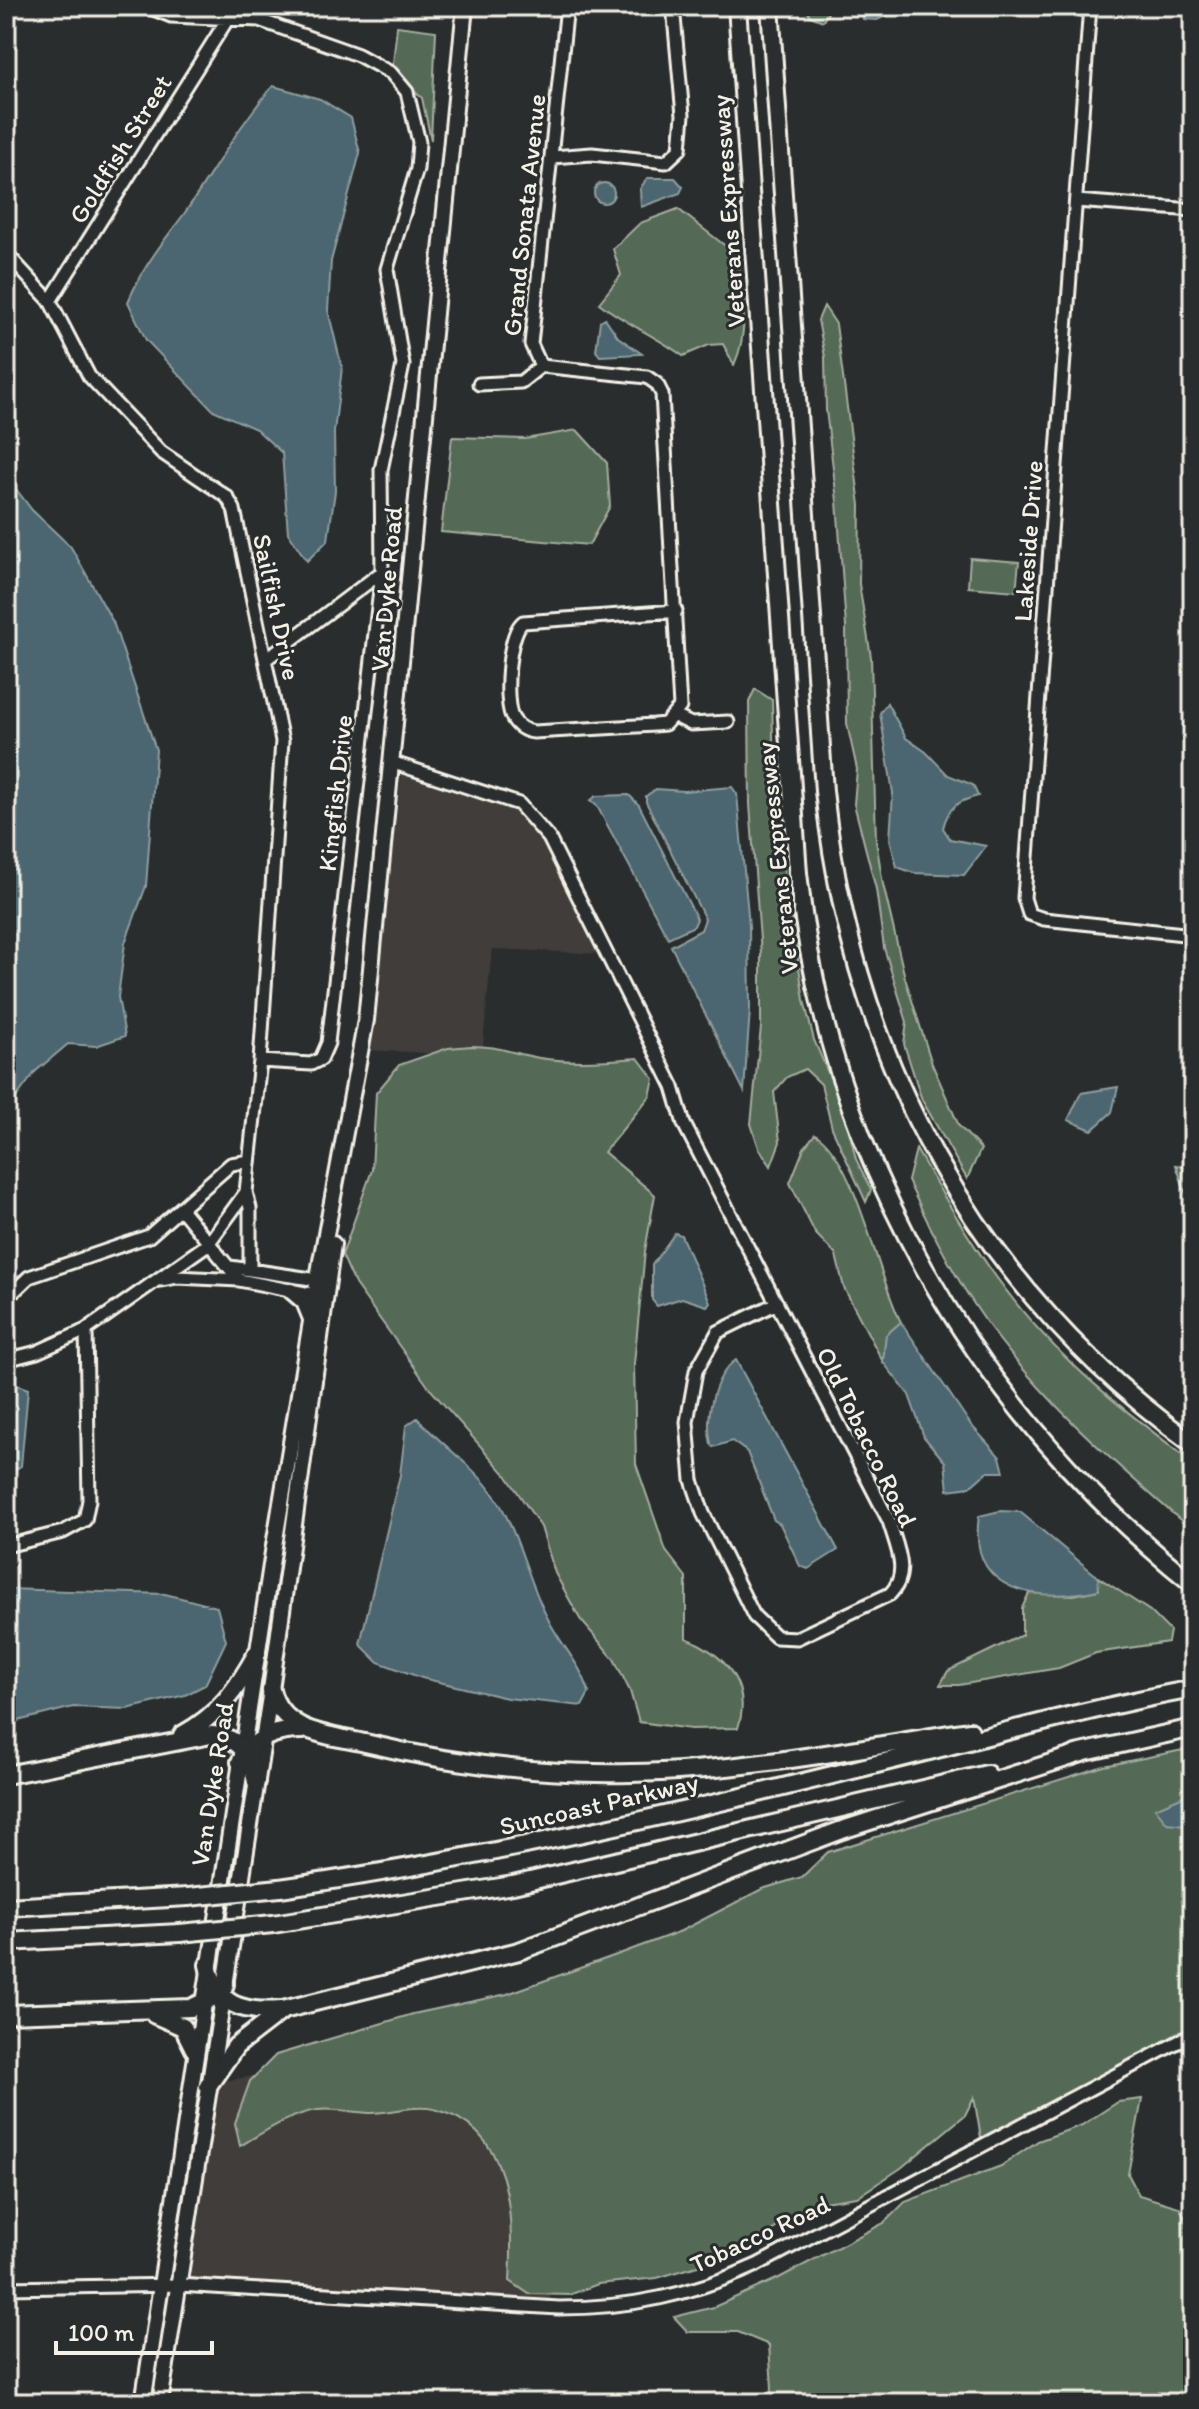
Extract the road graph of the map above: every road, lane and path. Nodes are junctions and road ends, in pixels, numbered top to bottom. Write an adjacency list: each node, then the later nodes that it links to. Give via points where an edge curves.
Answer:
1 (146, 6): 8 (street, via 171,16)
2 (465, 6): 21 (main road, Van Dyke Road)
3 (567, 6): 9 (street, Grand Sonata Avenue)
4 (673, 6): 9 (street, via 683,115 680,149 666,162 592,154)
5 (737, 6): 41 (highway, Veterans Expressway, via 798,873 810,964 830,1048 882,1188 965,1336 1069,1468)
6 (770, 6): 39 (highway, Veterans Expressway, via 824,791 835,875 863,989 916,1122 989,1242 1038,1304 1103,1372)
7 (1090, 6): 10 (street, Lakeside Drive)
8 (227, 20): 13 (street, Goldfish Street); 16 (street, Kingfish Drive, via 259,20 358,55 391,73 407,92 419,142 417,169 387,269 403,365 381,470)
9 (552, 157): 14 (street, Grand Sonata Avenue, via 531,344)
10 (1076, 201): 11 (street); 22 (street, Lakeside Drive, via 1024,898 1029,914 1044,919)
11 (1193, 210)
12 (6, 253): 13 (street, Sailfish Drive)
13 (50, 301): 18 (street, Sailfish Drive, via 89,376 161,452 227,497)
14 (541, 366): 15 (street, via 521,382); 17 (street, Grand Sonata Avenue, via 640,375 657,384 662,394)
15 (479, 384)
16 (382, 572): 18 (street); 23 (street, Kingfish Drive, via 328,1043 321,1059 311,1064)
17 (676, 611): 19 (street, Grand Sonata Avenue, via 680,707); 19 (street, via 523,622 511,645 509,708 519,726 534,732 665,724)
18 (266, 659): 23 (street, Sailfish Drive, via 282,741)
19 (675, 716): 20 (street, via 691,724)
20 (728, 722)
21 (394, 763): 32 (main road, Van Dyke Road, via 366,1020); 35 (street, Old Tobacco Road, via 519,804 549,838 673,1087 684,1124)
22 (1193, 935)
23 (260, 1061): 24 (street)
24 (249, 1161): 25 (street); 26 (street, via 231,1164)
25 (246, 1192): 27 (street); 29 (street)
26 (182, 1210): 27 (street); 34 (street, via 149,1236 29,1277)
27 (208, 1244): 28 (street); 31 (street)
28 (230, 1267): 29 (street); 30 (street)
29 (250, 1270): 32 (street)
30 (239, 1280): 31 (street); 33 (street)
31 (156, 1281): 37 (street)
32 (320, 1289): 33 (street); 36 (main road, Van Dyke Road); 44 (main road, Van Dyke Road)
33 (291, 1291): 36 (main road, via 304,1302)
34 (6, 1299)
35 (777, 1303): 35 (street, Old Tobacco Road, via 718,1332 696,1371 687,1422 689,1461 703,1513 754,1616 776,1637 797,1638 890,1594 903,1574 889,1521)
36 (311, 1319): 42 (main road, Van Dyke Road)
37 (86, 1330): 38 (street); 40 (street, via 85,1520 63,1532)
38 (6, 1360)
39 (1193, 1444)
40 (6, 1546)
41 (1193, 1584)
42 (257, 1653): 49 (highway, via 216,1713); 51 (main road, Van Dyke Road)
43 (1193, 1689): 45 (highway, Suncoast Parkway)
44 (271, 1690): 47 (highway, via 281,1713); 48 (main road, Van Dyke Road)
45 (1050, 1718): 47 (highway, via 738,1766 631,1773 480,1766); 54 (highway, Suncoast Parkway, bridge, via 922,1753 442,1863 280,1888)
46 (1193, 1728): 50 (highway)
47 (308, 1730): 48 (highway, via 281,1730)
48 (264, 1737): 51 (highway); 53 (main road, Van Dyke Road)
49 (173, 1739): 51 (highway, via 219,1735); 52 (highway)
50 (1085, 1752): 55 (highway, bridge, via 513,1885 273,1924); 59 (highway, via 842,1830 532,1947)
51 (243, 1753): 53 (highway); 56 (main road, Van Dyke Road)
52 (6, 1775)
53 (256, 1782): 57 (main road, Van Dyke Road)
54 (6, 1907)
55 (6, 1942)
56 (208, 1965): 57 (highway); 58 (main road, Van Dyke Road)
57 (222, 1991): 58 (highway); 59 (highway, via 247,2011); 64 (main road, Van Dyke Road)
58 (202, 2005): 60 (highway); 63 (main road, Van Dyke Road)
59 (283, 2010): 64 (highway, via 247,2035)
60 (137, 2012): 61 (highway); 63 (highway, via 177,2022)
61 (6, 2014)
62 (1193, 2034): 66 (street, Tobacco Road, via 757,2265 668,2298 605,2308 559,2308)
63 (194, 2049): 65 (main road, Van Dyke Road)
64 (208, 2086): 66 (main road, Van Dyke Road)
65 (159, 2284): 66 (street, Tobacco Road); 67 (street, Tobacco Road); 68 (main road, Van Dyke Road)
66 (179, 2285): 69 (main road, Van Dyke Road)
67 (6, 2288)
68 (143, 2403)
69 (160, 2403)

